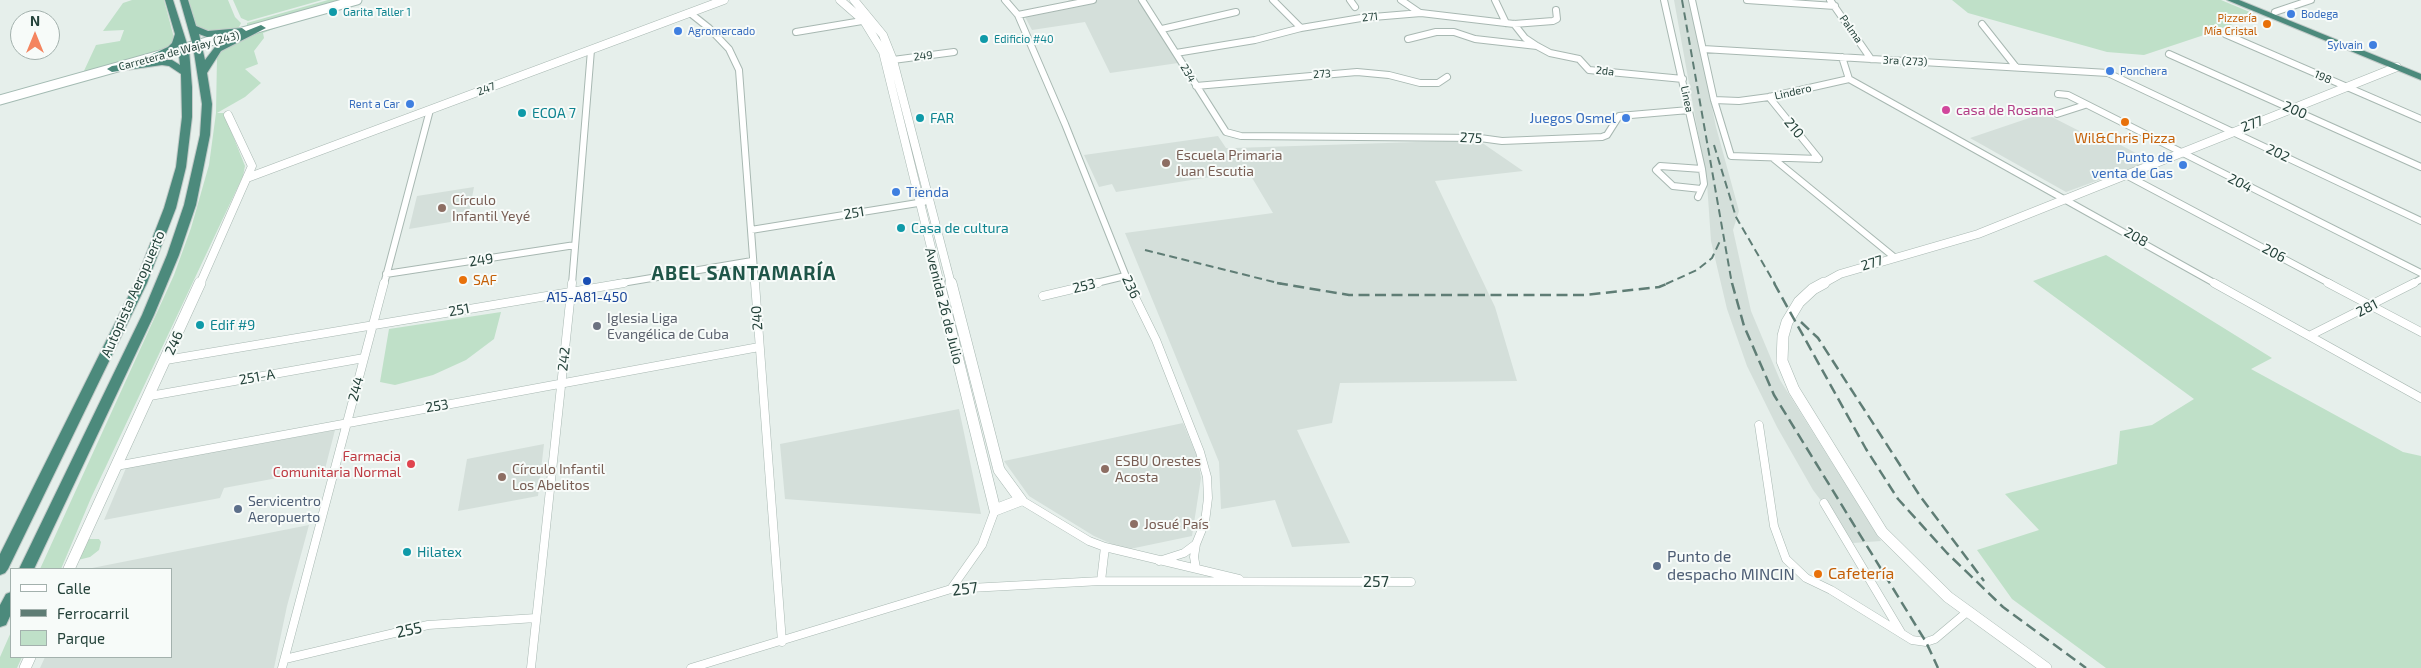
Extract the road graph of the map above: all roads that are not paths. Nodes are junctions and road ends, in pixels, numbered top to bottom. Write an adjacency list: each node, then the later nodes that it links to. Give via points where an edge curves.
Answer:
1 (169, 0): 39 (highway, Autopista Aeropuerto)
2 (184, 0): 33 (highway, Autopista Aeropuerto)
3 (357, 0): 34 (main road, Carretera de Wajay (243))
4 (724, 0): 26 (street, 247)
5 (840, 0): 29 (street, Avenida 26 de Julio)
6 (854, 0): 29 (street, Avenida 26 de Julio)
7 (1005, 0): 28 (street, 236)
8 (1093, 0): 28 (street)
9 (1142, 0): 36 (street, 234)
10 (1272, 0): 35 (street)
11 (1350, 0): 22 (street)
12 (1401, 0): 27 (street)
13 (1495, 0): 30 (street)
14 (1664, 0): 62 (street, Linea)
15 (1692, 0): 43 (street, Linea)
16 (1747, 0): 21 (street)
17 (1830, 0): 21 (street, Palma)
18 (2231, 0): 54 (highway)
19 (2244, 0): 25 (highway)
20 (2311, 0): 25 (street)
21 (1835, 6): 51 (street, Palma)
22 (1355, 7)
23 (1556, 10): 31 (street, 271, via 1557,19 1553,21)
24 (1236, 12): 36 (street)
25 (2275, 12): 57 (highway)
26 (690, 13): 45 (street, 247); 90 (street, 240, via 729,49 739,70)
27 (1421, 13): 30 (street, 271); 35 (street, 271)
28 (1018, 15): 96 (street, 236)
29 (868, 21): 37 (street); 52 (street, Avenida 26 de Julio, via 883,35); 88 (street, Avenida 26 de Julio, via 883,52)
30 (1506, 23): 31 (street, 271)
31 (1514, 24): 42 (street, 2da)
32 (1982, 24): 53 (street)
33 (191, 27): 34 (highway, via 199,32 215,34); 41 (highway, Autopista Aeropuerto)
34 (261, 28): 41 (main road, Carretera de Wajay (243)); 56 (highway, via 218,49)
35 (1301, 28): 47 (street, 271, via 1255,40)
36 (1162, 29): 47 (street, 234)
37 (796, 32)
38 (2225, 34): 65 (street, 198)
39 (180, 35): 44 (highway, Autopista Aeropuerto); 50 (highway, via 171,49)
40 (1408, 39): 42 (street, via 1436,32 1454,32 1475,39)
41 (198, 46): 44 (main road, Carretera de Wajay (243)); 56 (highway, Autopista Aeropuerto)
42 (1536, 46): 62 (street, 2da, via 1579,59 1589,70)
43 (1703, 49): 49 (street, 3ra (273)); 69 (street, Linea)
44 (184, 50): 50 (main road, Carretera de Wajay (243)); 58 (highway, Autopista Aeropuerto)
45 (591, 50): 72 (street, 247); 91 (street, 242)
46 (954, 52): 52 (street, 249)
47 (1176, 53): 64 (street, 234)
48 (2169, 54): 71 (street, 200)
49 (1842, 57): 51 (street, 3ra (273)); 63 (street)
50 (149, 59): 55 (main road, Carretera de Wajay (243))
51 (1871, 59): 53 (street, 3ra (273))
52 (893, 60): 88 (street, Avenida 26 de Julio)
53 (2016, 67): 59 (street, 3ra (273))
54 (2397, 67): 61 (highway); 65 (street, 277)
55 (112, 69): 58 (highway, via 162,62 179,66); 68 (main road, Carretera de Wajay (243))
56 (204, 71): 123 (highway, Autopista Aeropuerto, via 208,104 205,135 190,205 173,256)
57 (2421, 72)
58 (186, 73): 126 (highway, Autopista Aeropuerto, via 181,167 154,255)
59 (2108, 73): 77 (street, 202)
60 (1447, 77): 64 (street, 273, via 1438,83 1420,83 1358,72)
61 (2421, 77)
62 (1683, 79): 73 (street, Linea)
63 (1849, 79): 67 (street, Lindero); 87 (street, 208)
64 (1196, 86): 78 (street, 234, via 1226,132)
65 (2347, 87): 71 (street, 277); 76 (street, 198)
66 (2058, 94): 70 (street, 204, via 2068,95)
67 (1769, 97): 69 (street, Lindero, via 1738,102); 80 (street, 210, via 1819,159)
68 (0, 100)
69 (1714, 100): 80 (street, Linea, via 1731,156)
70 (2086, 105): 74 (street); 79 (street, 204)
71 (2292, 108): 77 (street, 277); 81 (street, 200)
72 (430, 110): 84 (street, 247); 95 (street, 244)
73 (1689, 110): 78 (street, 275, via 1619,116 1607,135 1602,137 1502,141 1480,138); 82 (street, Linea)
74 (2057, 114)
75 (228, 115): 84 (street, 246, via 252,166)
76 (2421, 119)
77 (2233, 132): 79 (street, 277); 89 (street, 202)
78 (1241, 136)
79 (2180, 153): 83 (street, 277); 94 (street, 204)
80 (1774, 158): 92 (street)
81 (2421, 167)
82 (1702, 168): 85 (street, Linea, via 1704,184); 85 (street, via 1660,166 1656,170 1673,186)
83 (2126, 175): 87 (street, 277); 102 (street, 206)
84 (248, 178): 110 (street, 246)
85 (1701, 189): 86 (street, Linea)
86 (1698, 197)
87 (2067, 199): 92 (street, 277, via 1978,234); 107 (street, 208)
88 (923, 202): 90 (street, 251); 98 (street, Avenida 26 de Julio); 99 (street, Avenida 26 de Julio)
89 (2421, 221)
90 (751, 230): 93 (street, 240)
91 (575, 245): 95 (street, 249); 100 (street, 242)
92 (1894, 256): 132 (street, 277, via 1840,274 1813,289 1799,302 1787,322 1782,360 1794,390 1882,532 1928,579)
93 (752, 260): 100 (street, 251); 108 (street, 240)
94 (2421, 273)
95 (386, 274): 105 (street, 244)
96 (1126, 276): 101 (street, 253); 120 (street, 236, via 1159,349 1207,477 1205,522)
97 (2421, 279): 102 (street, 281)
98 (951, 287): 99 (street); 103 (street, Avenida 26 de Julio)
99 (940, 289): 104 (street, Avenida 26 de Julio)
100 (571, 291): 105 (street, 251); 111 (street, 242)
101 (1043, 296)
102 (2372, 306): 106 (street, 206); 107 (street, 281)
103 (958, 312): 104 (street); 117 (street, Avenida 26 de Julio, via 999,470)
104 (946, 314): 119 (street, Avenida 26 de Julio)
105 (373, 325): 109 (street, 244); 110 (street, 251)
106 (2421, 332)
107 (2311, 335): 113 (street, 208)
108 (759, 347): 111 (street, 253); 136 (street, 240)
109 (364, 358): 112 (street, 251-A); 114 (street, 244)
110 (166, 360): 112 (street, 246)
111 (561, 383): 114 (street, 253); 133 (street, 242)
112 (150, 396): 116 (street, 246)
113 (2421, 398)
114 (347, 423): 116 (street, 253); 137 (street, 244)
115 (1759, 425): 135 (street, via 1774,526 1786,559 1806,578 1831,590)
116 (116, 466): 124 (street, 246)
117 (1021, 500): 119 (street); 121 (street, Avenida 26 de Julio)
118 (1824, 503): 135 (street)
119 (995, 510): 130 (street, via 982,545)
120 (1196, 544): 122 (street, via 1184,553); 125 (street)
121 (1105, 547): 122 (street, Avenida 26 de Julio); 127 (street)
122 (1159, 561): 125 (street, 257)
123 (26, 568)
124 (69, 568)
125 (1196, 568): 128 (street, 257)
126 (0, 569)
127 (1101, 581): 128 (street, 257); 130 (street, 257)
128 (1250, 582): 129 (street, 257)
129 (1411, 582)
130 (951, 589): 136 (street, 257)
131 (10, 600): 134 (highway)
132 (1967, 612): 135 (street, via 1936,639 1926,642); 140 (street, 277)
133 (536, 618): 137 (street, 255, via 428,625); 138 (street, 242)
134 (0, 622)
135 (1903, 636)
136 (782, 642): 139 (street, 257)
137 (284, 664)
138 (530, 668)
139 (691, 668)
140 (2046, 668)

